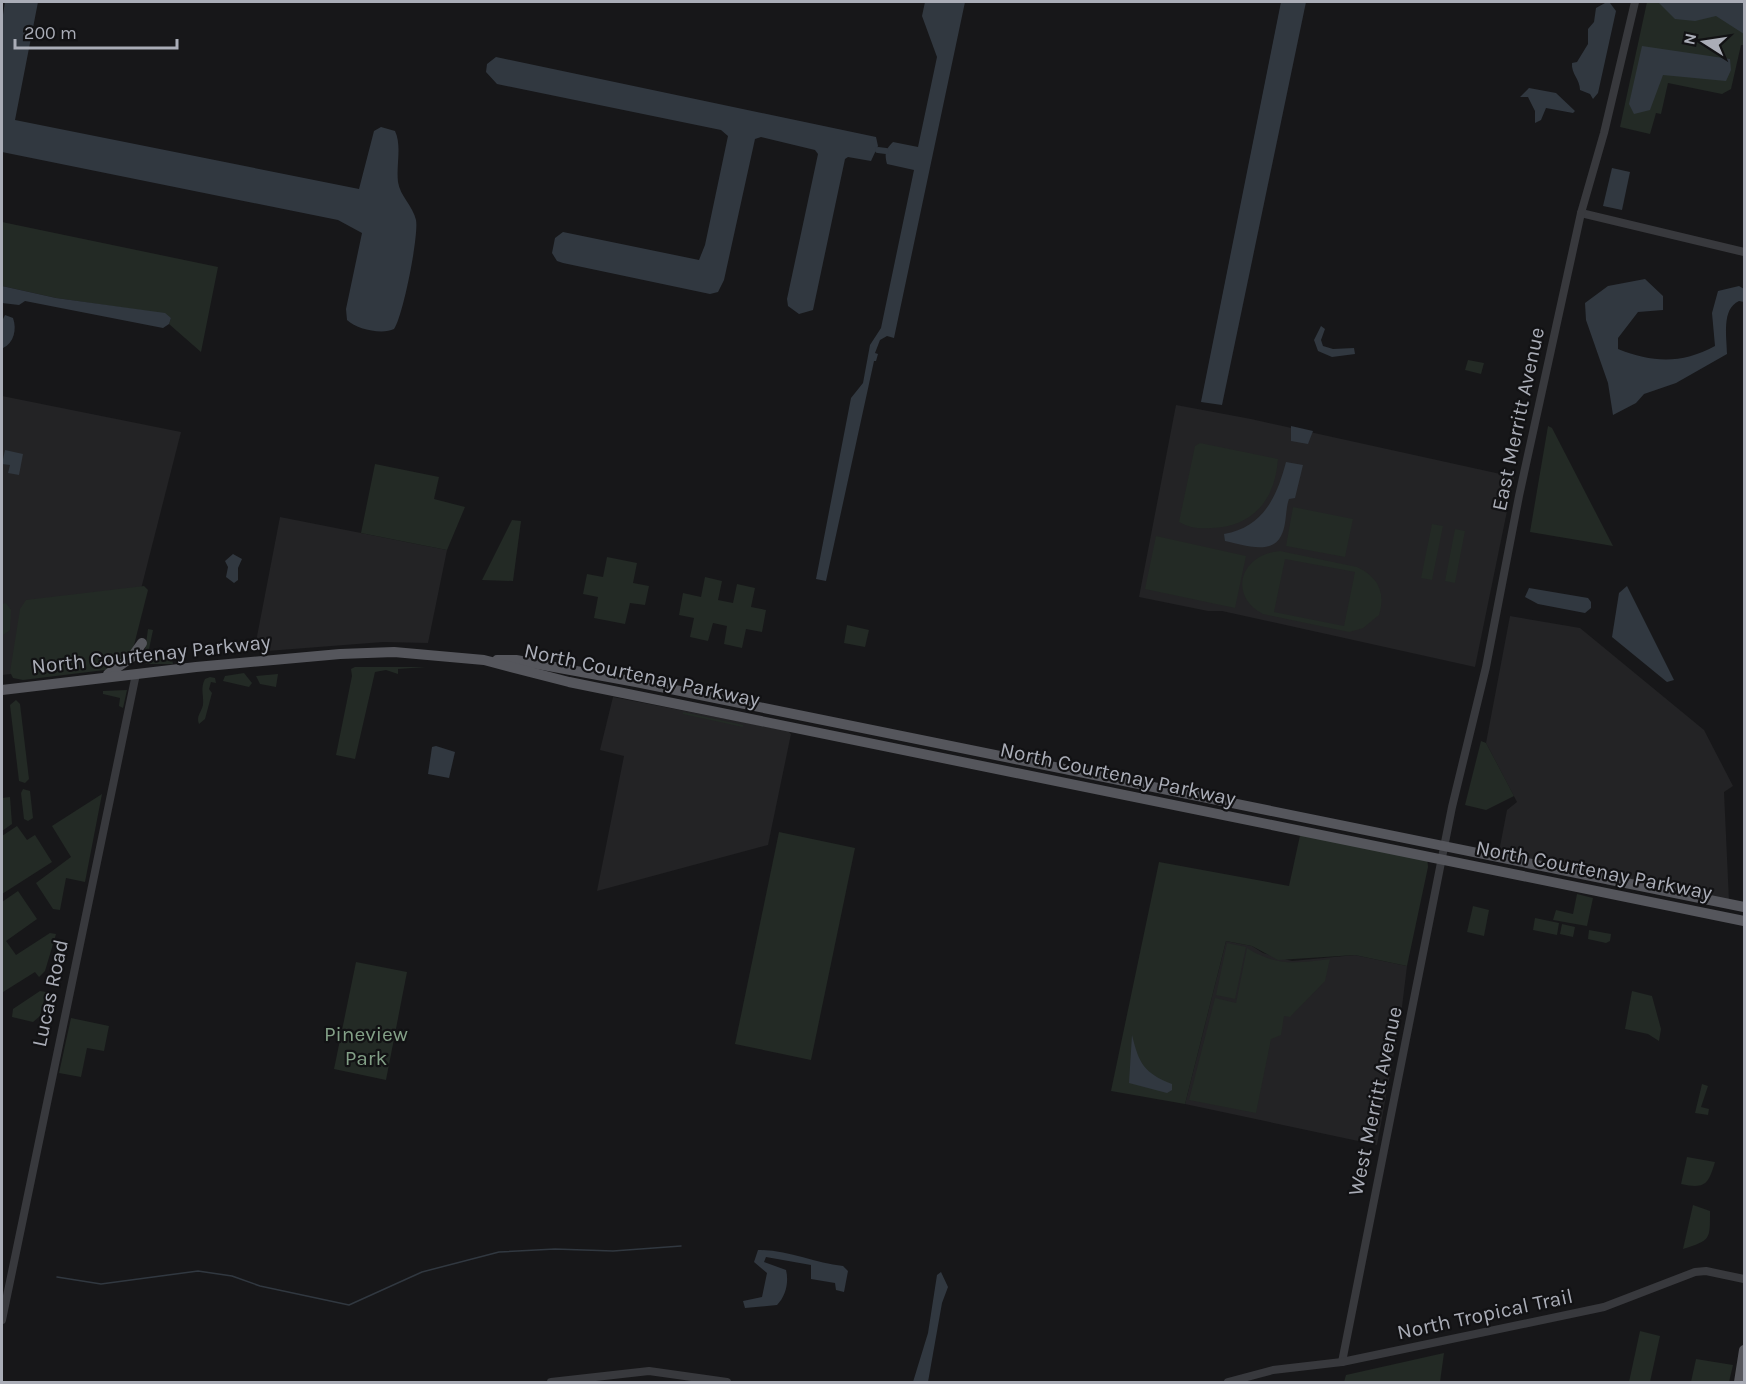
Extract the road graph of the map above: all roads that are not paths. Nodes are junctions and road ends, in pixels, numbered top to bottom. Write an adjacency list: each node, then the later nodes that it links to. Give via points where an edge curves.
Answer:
1 (1635, 2): 2 (street, East Merritt Avenue)
2 (1581, 213): 3 (street); 9 (street, East Merritt Avenue, via 1487,663)
3 (1744, 252)
4 (142, 643): 7 (main road, via 121,667)
5 (484, 660): 6 (main road, North Courtenay Parkway, via 374,652); 9 (main road, North Courtenay Parkway, via 516,660 636,682); 10 (main road, North Courtenay Parkway, via 562,680)
6 (136, 674): 7 (main road, North Courtenay Parkway); 26 (street, Lucas Road)
7 (101, 678): 8 (main road, North Courtenay Parkway)
8 (2, 690)
9 (1443, 847): 10 (street, West Merritt Avenue); 11 (main road, North Courtenay Parkway)
10 (1441, 859): 13 (main road, North Courtenay Parkway); 27 (street, West Merritt Avenue)
11 (1545, 866): 12 (main road, North Courtenay Parkway); 13 (main road)
12 (1563, 870): 14 (main road, via 1547,872); 15 (main road, North Courtenay Parkway)
13 (1521, 875): 14 (main road, North Courtenay Parkway)
14 (1539, 879): 17 (main road, North Courtenay Parkway)
15 (1629, 884): 16 (main road, North Courtenay Parkway); 17 (main road)
16 (1647, 888): 18 (main road, via 1632,891); 19 (main road, North Courtenay Parkway)
17 (1603, 892): 18 (main road, North Courtenay Parkway)
18 (1626, 897): 21 (main road, North Courtenay Parkway)
19 (1730, 903): 20 (main road, North Courtenay Parkway); 21 (main road, via 1720,910)
20 (1744, 907)
21 (1697, 911): 23 (main road, North Courtenay Parkway)
22 (1744, 912): 23 (main road, via 1734,912)
23 (1728, 918): 24 (main road, North Courtenay Parkway)
24 (1744, 921)
25 (1744, 1279): 29 (street, North Tropical Trail, via 1695,1272 1612,1305)
26 (2, 1320)
27 (1345, 1343): 29 (street, via 1348,1355); 30 (street, West Merritt Avenue)
28 (1744, 1350): 34 (main road)
29 (1356, 1359): 30 (street, North Tropical Trail)
30 (1342, 1362): 33 (street, North Tropical Trail, via 1273,1370)
31 (551, 1383): 32 (street, via 649,1371)
32 (726, 1383)
33 (1228, 1383)
34 (1739, 1383)

